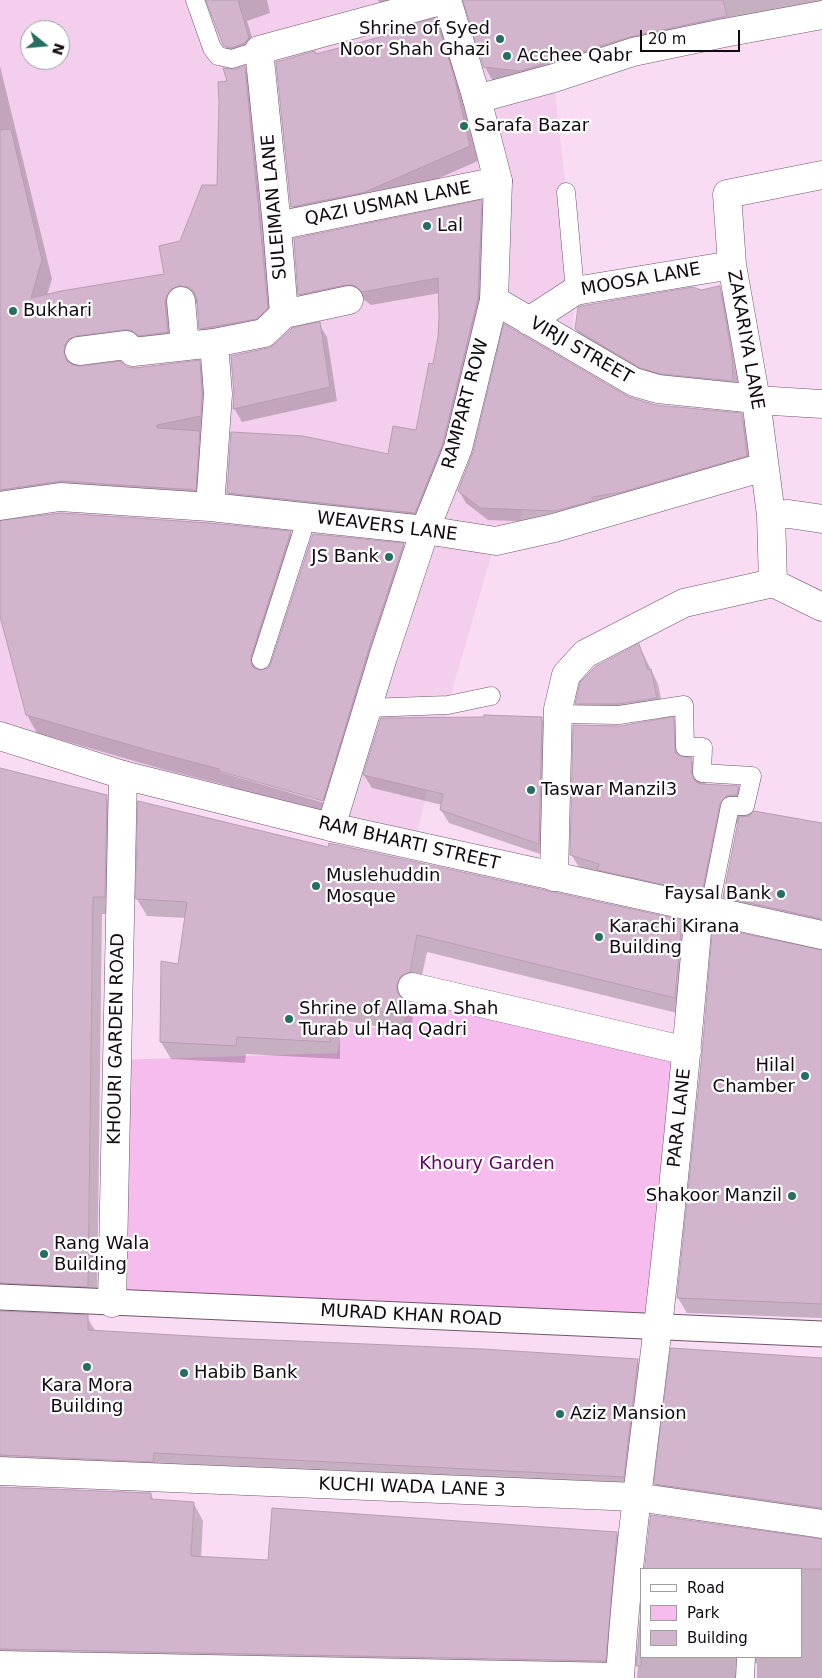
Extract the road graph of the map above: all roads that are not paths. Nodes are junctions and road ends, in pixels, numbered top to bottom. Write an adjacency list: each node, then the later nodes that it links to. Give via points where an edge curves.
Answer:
1 (195, 0): 4 (lane, via 212,48 218,56 232,59)
2 (446, 0): 4 (street); 5 (street, RAMPART ROW)
3 (822, 16): 5 (street, via 724,32 632,52)
4 (259, 50): 9 (street, SULEIMAN LANE)
5 (477, 99): 7 (street, RAMPART ROW)
6 (822, 175): 10 (street, ZAKARIYA LANE, via 727,194)
7 (498, 181): 9 (street, QAZI USMAN LANE); 13 (street, RAMPART ROW)
8 (566, 192): 11 (lane)
9 (277, 226): 15 (street, SULEIMAN LANE)
10 (732, 265): 11 (street, MOOSA LANE); 20 (street, ZAKARIYA LANE)
11 (574, 291): 16 (street, MOOSA LANE)
12 (349, 300): 15 (street)
13 (494, 300): 16 (street, VIRJI STREET); 28 (street, RAMPART ROW, via 458,448)
14 (181, 301): 18 (street)
15 (284, 314): 17 (street, via 264,333)
16 (529, 321): 20 (street, VIRJI STREET, via 634,382 658,389)
17 (214, 343): 18 (street); 24 (street, via 218,394)
18 (185, 346): 19 (street, via 133,352 126,345)
19 (79, 351)
20 (756, 400): 21 (street, VIRJI STREET); 22 (street, ZAKARIYA LANE)
21 (822, 404)
22 (764, 467): 25 (street, ZAKARIYA LANE); 28 (street, WEAVERS LANE, via 496,542)
23 (0, 506): 24 (street, WEAVERS LANE, via 60,497)
24 (210, 506): 26 (street, WEAVERS LANE)
25 (771, 515): 27 (street); 29 (street, ZAKARIYA LANE)
26 (307, 517): 28 (street, WEAVERS LANE); 31 (lane)
27 (822, 519)
28 (425, 530): 33 (street, RAMPART ROW)
29 (773, 583): 30 (street); 34 (street, via 684,603 585,654 566,675)
30 (822, 608)
31 (261, 660)
32 (491, 696): 33 (lane, via 448,705)
33 (368, 708): 37 (street, RAMPART ROW)
34 (558, 714): 38 (street); 39 (lane, via 619,715 684,705 685,747 703,747 702,773 752,776 745,806 730,806)
35 (0, 736): 36 (street, RAM BHARTI STREET)
36 (123, 776): 37 (street, RAM BHARTI STREET); 44 (street, KHOURI GARDEN ROAD)
37 (331, 828): 38 (street, RAM BHARTI STREET)
38 (554, 877): 39 (street, RAM BHARTI STREET)
39 (704, 910): 40 (street, RAM BHARTI STREET); 42 (street, PARA LANE)
40 (822, 935)
41 (412, 987): 42 (street)
42 (687, 1051): 45 (street, PARA LANE)
43 (0, 1297): 44 (street, MURAD KHAN ROAD)
44 (112, 1303): 45 (street, MURAD KHAN ROAD)
45 (658, 1327): 46 (street, MURAD KHAN ROAD); 48 (street, PARA LANE)
46 (822, 1334)
47 (0, 1471): 48 (street, KUCHI WADA LANE 3)
48 (636, 1497): 49 (street, KUCHI WADA LANE 3); 52 (street, PARA LANE)
49 (822, 1524)
50 (746, 1658): 53 (lane)
51 (0, 1665): 52 (street)
52 (620, 1678)
53 (745, 1678)

